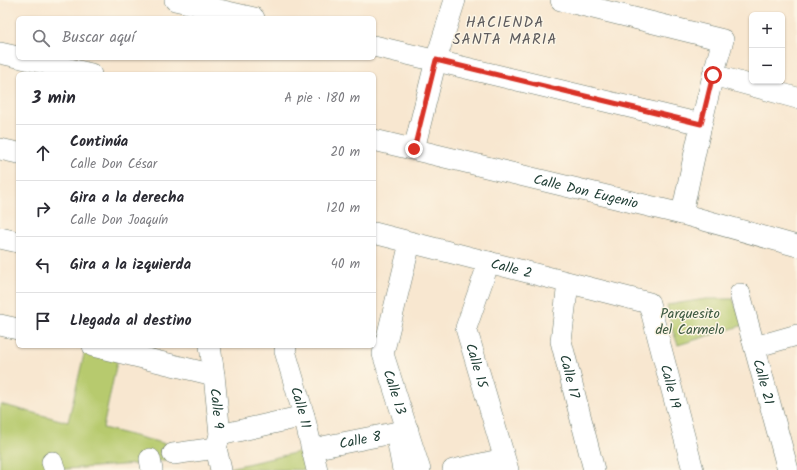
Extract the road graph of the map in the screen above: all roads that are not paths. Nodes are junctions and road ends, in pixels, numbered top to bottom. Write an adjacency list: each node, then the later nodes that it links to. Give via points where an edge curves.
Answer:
1 (175, 0): 4 (street)
2 (455, 0): 9 (street)
3 (561, 0): 11 (street, via 723,40)
4 (245, 16)
5 (376, 46): 9 (street)
6 (0, 53): 7 (street)
7 (16, 57)
8 (31, 60): 10 (street)
9 (436, 60): 13 (street); 16 (street)
10 (82, 72)
11 (713, 75): 12 (street); 13 (street)
12 (797, 98)
13 (701, 124): 18 (street)
14 (376, 140): 16 (street, Calle Don Eugenio)
15 (0, 149): 17 (street)
16 (414, 149): 18 (street, Calle Don Eugenio)
17 (16, 153)
18 (682, 214): 23 (street, Calle Don Eugenio)
19 (376, 234): 22 (street, Calle 2)
20 (0, 238): 21 (street)
21 (16, 242)
22 (410, 243): 24 (street, Calle 2); 37 (street, Calle 13, via 383,354)
23 (797, 246)
24 (489, 262): 25 (street, Calle 2); 41 (street, Calle 15, via 466,328)
25 (568, 282): 27 (street, Calle 2); 47 (street, Calle 17, via 560,341)
26 (740, 294): 31 (street, Calle 21)
27 (649, 303): 48 (street, Calle 19)
28 (0, 325): 29 (street)
29 (16, 329)
30 (797, 335): 31 (street)
31 (755, 347): 49 (street, Calle 21)
32 (101, 348): 35 (street)
33 (210, 348): 35 (street, Calle 9)
34 (286, 348): 36 (street, Calle 11)
35 (214, 375): 38 (street, Calle 9)
36 (304, 416): 38 (street); 39 (street, Calle 11)
37 (402, 432): 39 (street, Calle 8); 44 (street, Calle 13); 45 (street, Calle 13)
38 (218, 441): 40 (street); 42 (street, Calle 9)
39 (312, 449): 43 (street, Calle 11)
40 (173, 454)
41 (506, 464): 46 (street)
42 (221, 470)
43 (317, 470)
44 (403, 470)
45 (420, 470)
46 (453, 470)
47 (594, 470)
48 (693, 470)
49 (788, 470)

